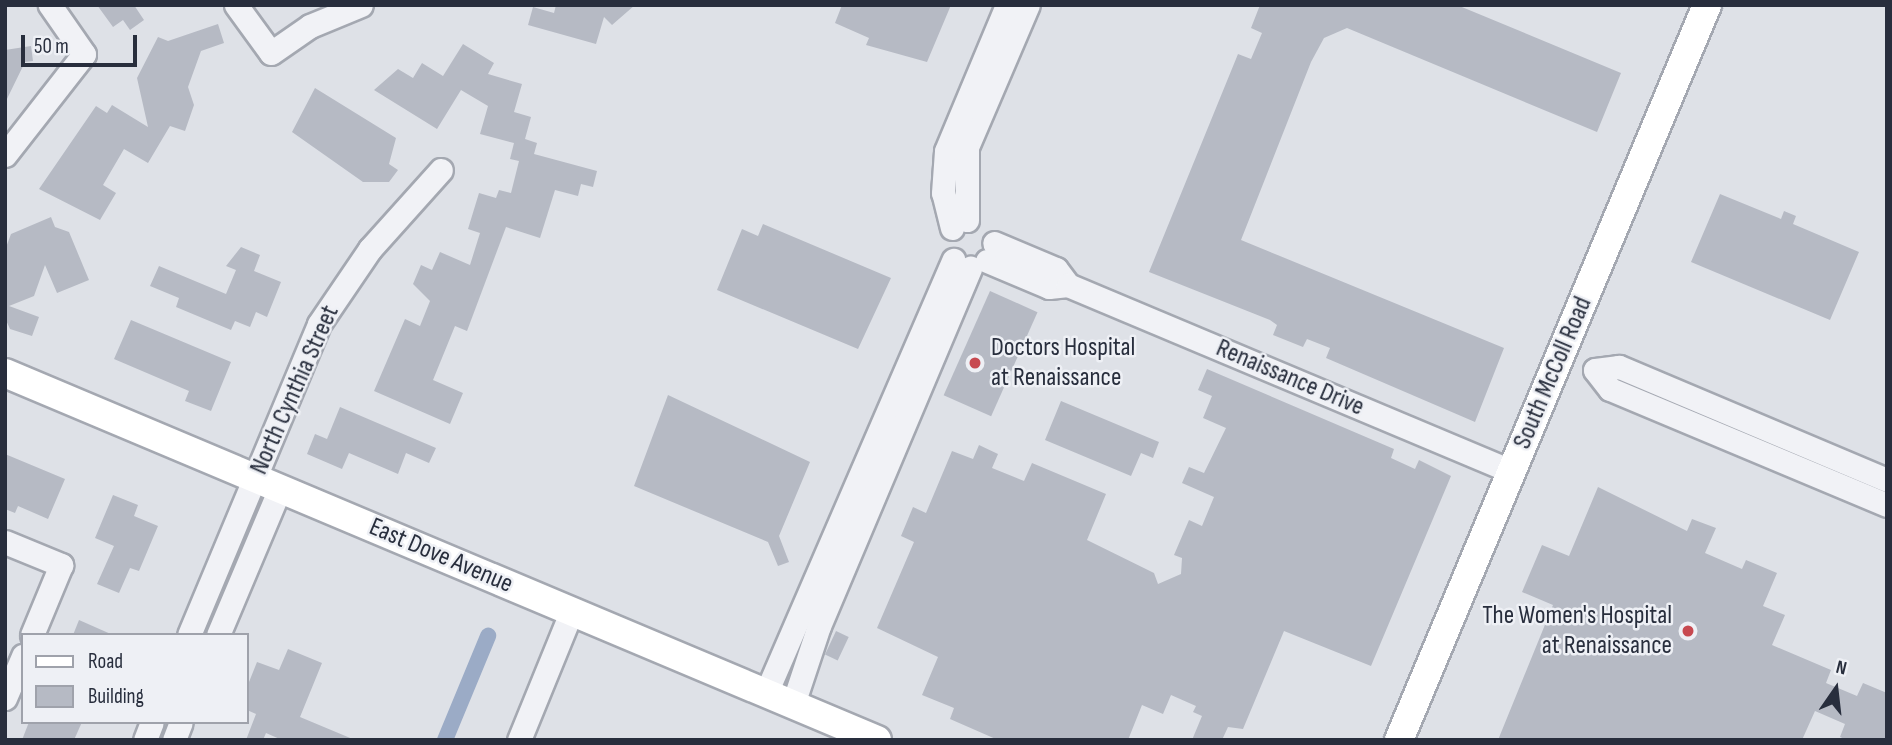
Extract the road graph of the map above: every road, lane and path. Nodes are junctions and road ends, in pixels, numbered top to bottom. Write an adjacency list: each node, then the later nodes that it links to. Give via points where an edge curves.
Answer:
1 (50, 5): 7 (street, via 84,54)
2 (236, 5): 3 (street, via 271,53 310,26)
3 (361, 5)
4 (1028, 5): 6 (street)
5 (1707, 5): 11 (main road, South McColl Road)
6 (1008, 18): 9 (street, via 959,143)
7 (5, 155)
8 (441, 170): 16 (street, North Cynthia Street, via 370,249 319,324)
9 (957, 212): 10 (street, via 988,227); 10 (street, via 946,246)
10 (976, 258): 14 (street, Renaissance Drive, via 1049,287 1068,285); 19 (street, via 927,347)
11 (1560, 355): 13 (street, via 1595,370 1619,367); 14 (main road, South McColl Road)
12 (5, 373): 16 (main road, East Dove Avenue)
13 (1797, 455): 15 (street); 17 (street)
14 (1511, 471): 30 (main road, South McColl Road)
15 (1887, 480)
16 (268, 483): 20 (main road, East Dove Avenue); 22 (street, North Cynthia Street); 23 (street, North Cynthia Street)
17 (1887, 505)
18 (5, 542): 21 (street, via 61,565)
19 (817, 606): 25 (street); 27 (street)
20 (572, 610): 25 (main road, East Dove Avenue); 28 (street)
21 (33, 633)
22 (190, 633)
23 (219, 633)
24 (21, 661): 26 (street)
25 (766, 693): 27 (main road, East Dove Avenue)
26 (5, 698)
27 (793, 704): 29 (main road, East Dove Avenue)
28 (519, 740)
29 (877, 740)
30 (1399, 740)

